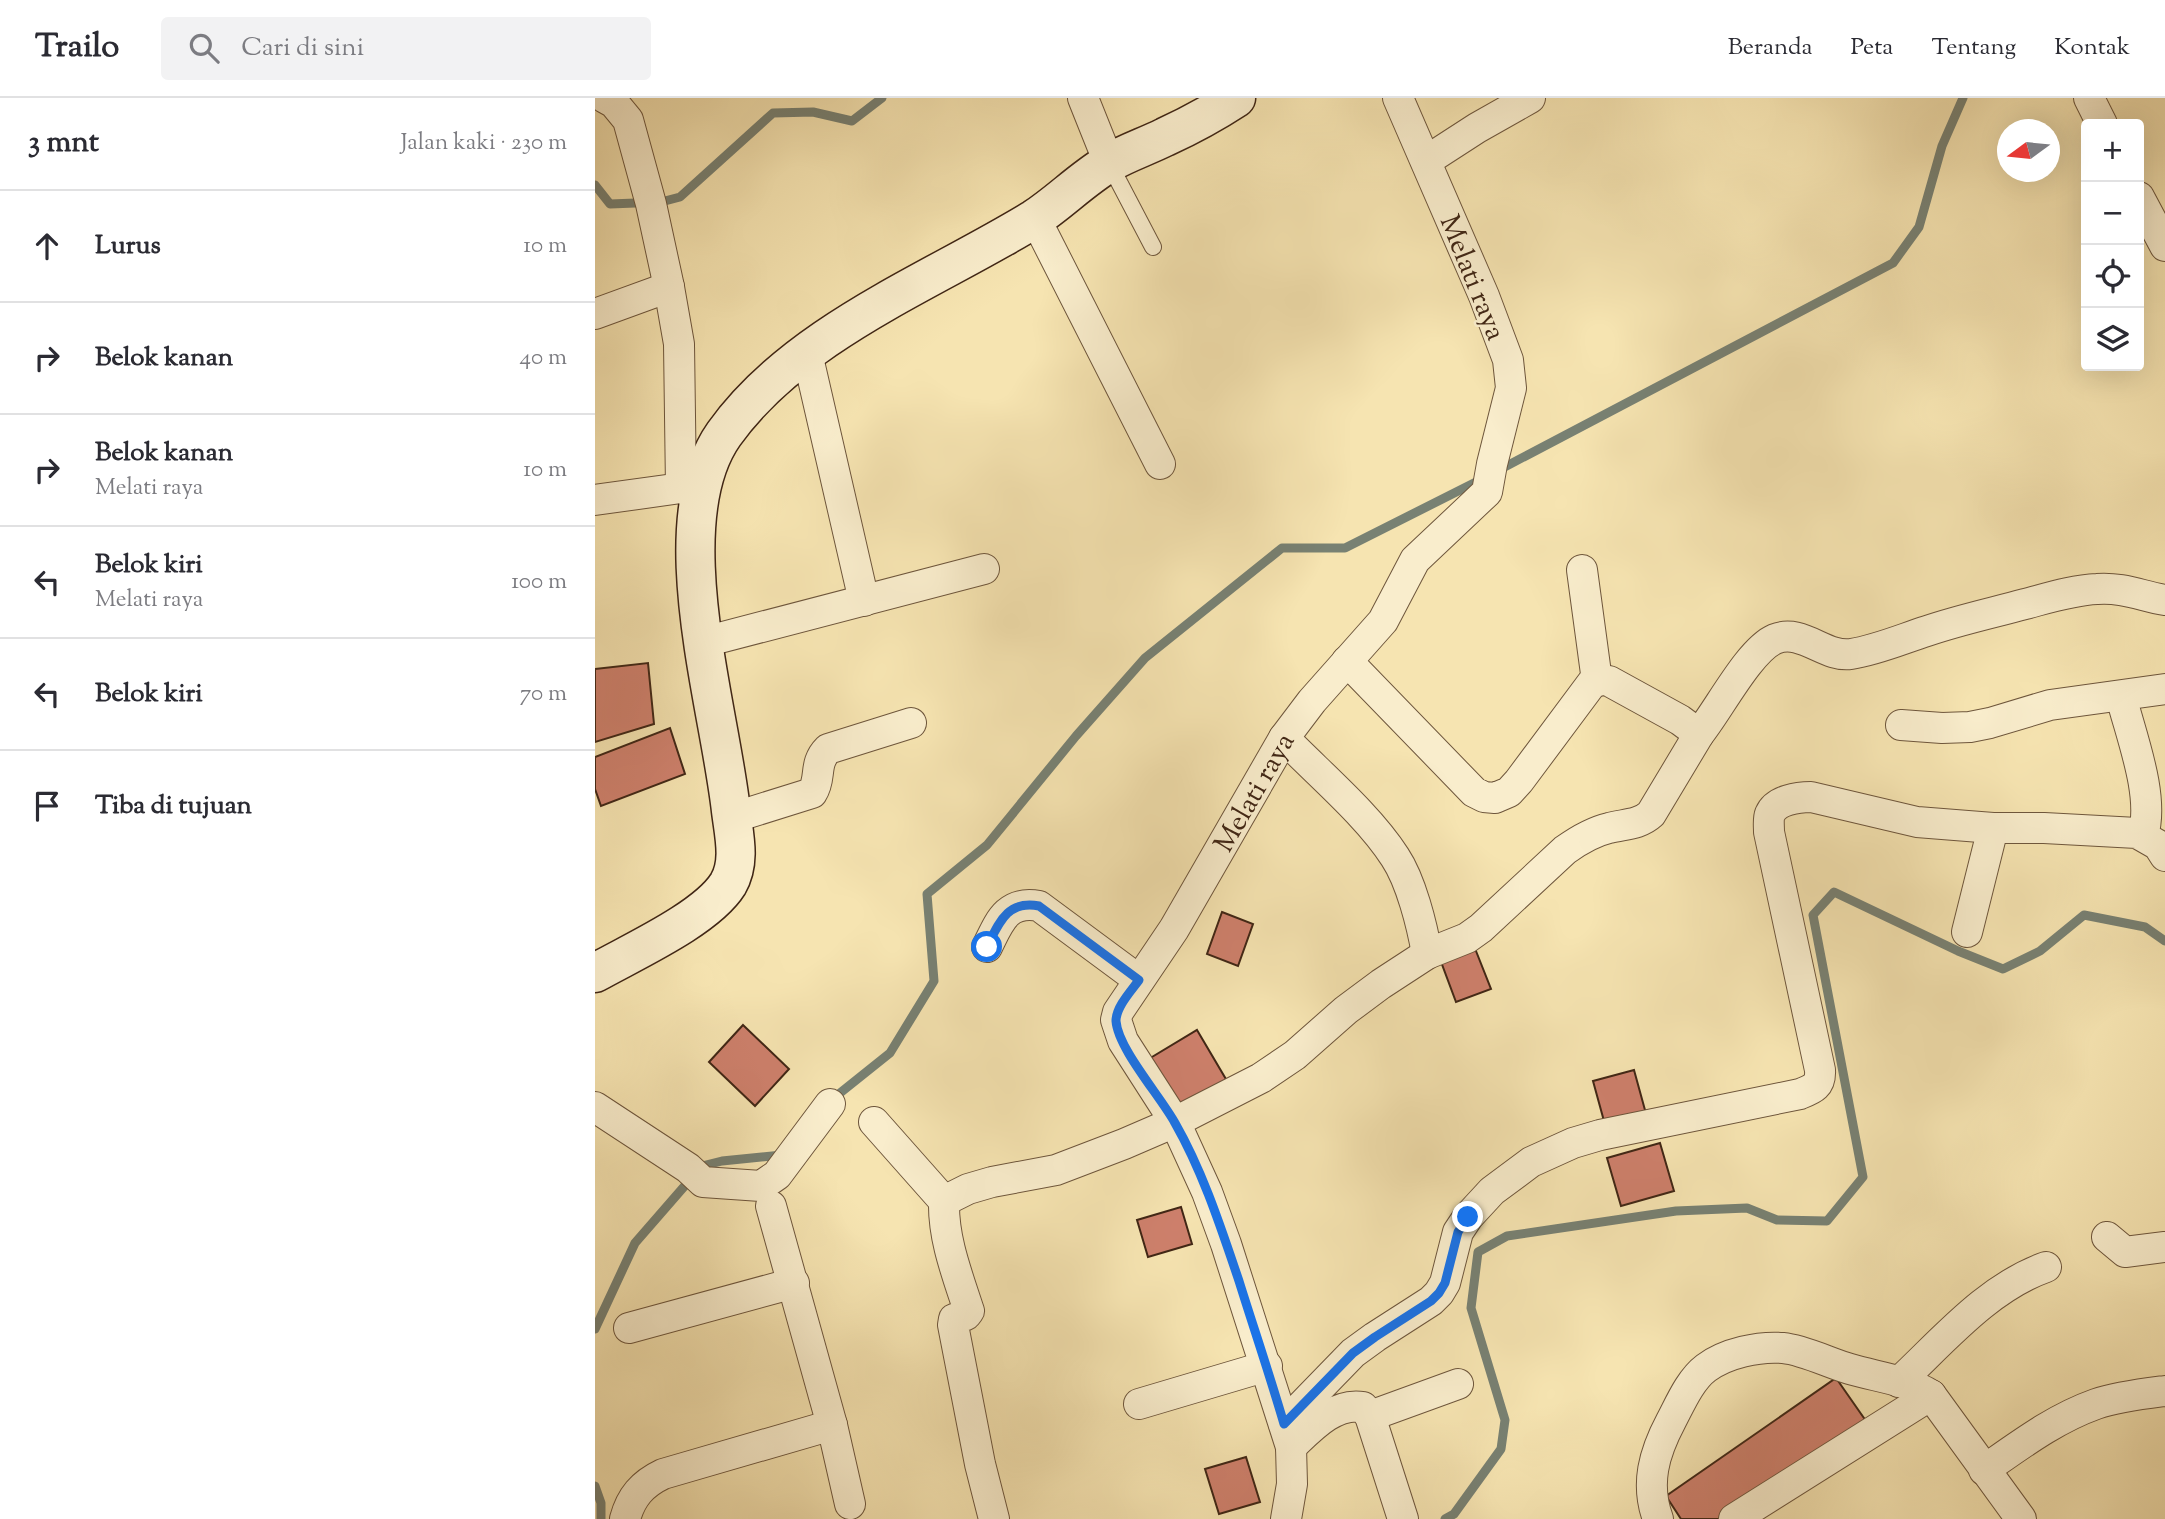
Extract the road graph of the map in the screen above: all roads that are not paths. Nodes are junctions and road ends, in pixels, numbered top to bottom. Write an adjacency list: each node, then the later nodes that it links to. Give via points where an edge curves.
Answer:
1 (605, 98): 14 (street, via 628,120)
2 (1083, 98): 9 (street)
3 (1236, 98): 9 (street)
4 (1398, 98): 8 (street, Melati raya)
5 (1530, 98): 8 (street)
6 (2089, 98): 7 (street)
7 (2100, 119)
8 (1426, 161): 25 (street, Melati raya, via 1508,360 1511,388 1490,478 1415,560 1383,621)
9 (1109, 163): 11 (street); 13 (lane)
10 (2144, 206): 12 (street)
11 (1035, 218): 16 (street, via 874,308); 17 (street)
12 (2165, 246)
13 (1153, 247)
14 (669, 287): 15 (street); 18 (street, via 679,344)
15 (595, 314)
16 (807, 353): 18 (street, via 755,398 724,435); 23 (street)
17 (1160, 464)
18 (690, 491): 19 (street); 24 (street)
19 (595, 500)
20 (984, 569): 23 (street)
21 (1582, 570): 26 (street)
22 (2165, 600): 31 (street, via 2122,589 2065,594 1843,655 1793,637 1774,639 1748,663)
23 (864, 601): 24 (street)
24 (704, 642): 33 (street)
25 (1347, 660): 26 (street, via 1473,792 1484,797 1503,796 1519,782); 32 (street, Melati raya)
26 (1597, 681): 31 (street, via 1609,681)
27 (2165, 689): 28 (street)
28 (2121, 696): 30 (street, via 2050,705 1970,727); 35 (street, via 2145,789)
29 (911, 723): 33 (street, via 828,749 819,760 812,793)
30 (1901, 725)
31 (1699, 734): 39 (street, via 1645,820 1601,830 1578,841 1467,938)
32 (1284, 738): 39 (street, via 1378,833 1397,859); 41 (street, Melati raya, via 1174,929)
33 (732, 818): 40 (street, via 734,872 712,904)
34 (1993, 828): 35 (street); 37 (street); 61 (street, via 1917,822 1811,797 1778,805 1769,816 1769,832 1820,1070 1818,1086 1800,1094 1600,1135 1531,1162 1492,1191 1468,1217 1458,1232 1439,1293 1353,1353)
35 (2143, 835): 36 (street)
36 (2165, 856)
37 (1967, 932)
38 (987, 947): 41 (street, via 1010,910 1039,906)
39 (1425, 947): 45 (street, via 1295,1055 1261,1078)
40 (595, 973)
41 (1139, 980): 45 (street, Melati raya, via 1118,1012 1118,1030)
42 (830, 1104): 43 (street, via 777,1175 761,1186 695,1175)
43 (595, 1107)
44 (874, 1122): 46 (street)
45 (1175, 1122): 46 (street, via 1056,1170 992,1182); 53 (street, Melati raya, via 1207,1192)
46 (944, 1201): 66 (street, via 943,1222 969,1311 954,1319 953,1325)
47 (771, 1206): 51 (street)
48 (2107, 1237): 49 (street, via 2125,1252)
49 (2165, 1247)
50 (2046, 1267): 54 (street, via 2024,1275 1975,1311)
51 (794, 1283): 52 (street); 60 (street)
52 (629, 1328)
53 (1267, 1366): 58 (street); 61 (street, Melati raya)
54 (1899, 1382): 57 (street); 69 (street, via 1784,1348 1728,1356 1705,1368 1687,1391 1655,1458 1651,1483)
55 (1458, 1384): 59 (street)
56 (2165, 1391): 62 (street, via 2098,1403 2066,1416)
57 (1931, 1395): 62 (street); 70 (street)
58 (1139, 1404)
59 (1370, 1416): 61 (street, via 1360,1406 1333,1413); 68 (street)
60 (832, 1425): 63 (street); 65 (street, via 647,1481)
61 (1287, 1436): 67 (street, Melati raya, via 1292,1484)
62 (1984, 1470): 64 (street)
63 (846, 1511)
64 (2016, 1517)
65 (625, 1519)
66 (994, 1519)
67 (1286, 1519)
68 (1403, 1519)
69 (1658, 1519)
70 (1734, 1519)

